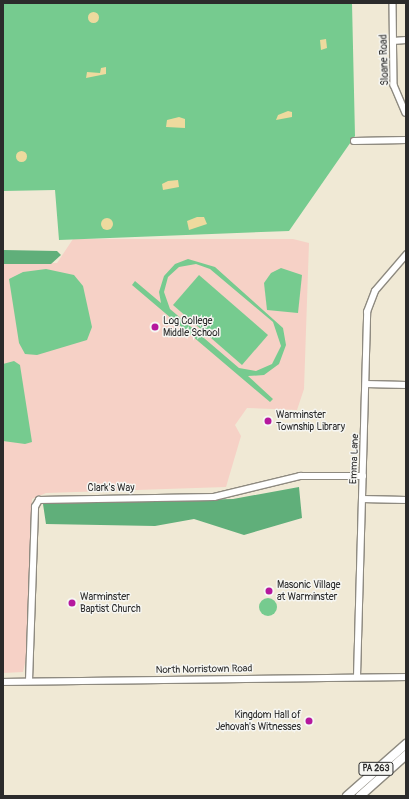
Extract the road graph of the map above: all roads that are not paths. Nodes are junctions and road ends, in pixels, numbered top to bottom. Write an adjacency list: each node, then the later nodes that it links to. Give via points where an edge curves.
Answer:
1 (393, 3): 3 (street, Sloane Road)
2 (406, 40): 3 (street)
3 (394, 41): 4 (street, Sloane Road, via 394,85)
4 (406, 113)
5 (406, 140): 6 (street)
6 (354, 141)
7 (406, 255): 8 (street, Emma Lane, via 370,300)
8 (366, 384): 9 (street); 10 (street, Emma Lane)
9 (406, 385)
10 (363, 476): 11 (street, Emma Lane); 15 (street, Clark's Way, via 300,476 214,497 39,500 35,507)
11 (362, 499): 12 (street); 13 (street, Emma Lane)
12 (406, 500)
13 (357, 677): 14 (street, North Norristown Road); 15 (street, North Norristown Road)
14 (406, 677)
15 (29, 681): 16 (street, North Norristown Road)
16 (3, 682)
17 (406, 744): 19 (highway, PA 263)
18 (406, 755): 20 (highway, PA 263)
19 (347, 796)
20 (360, 796)

